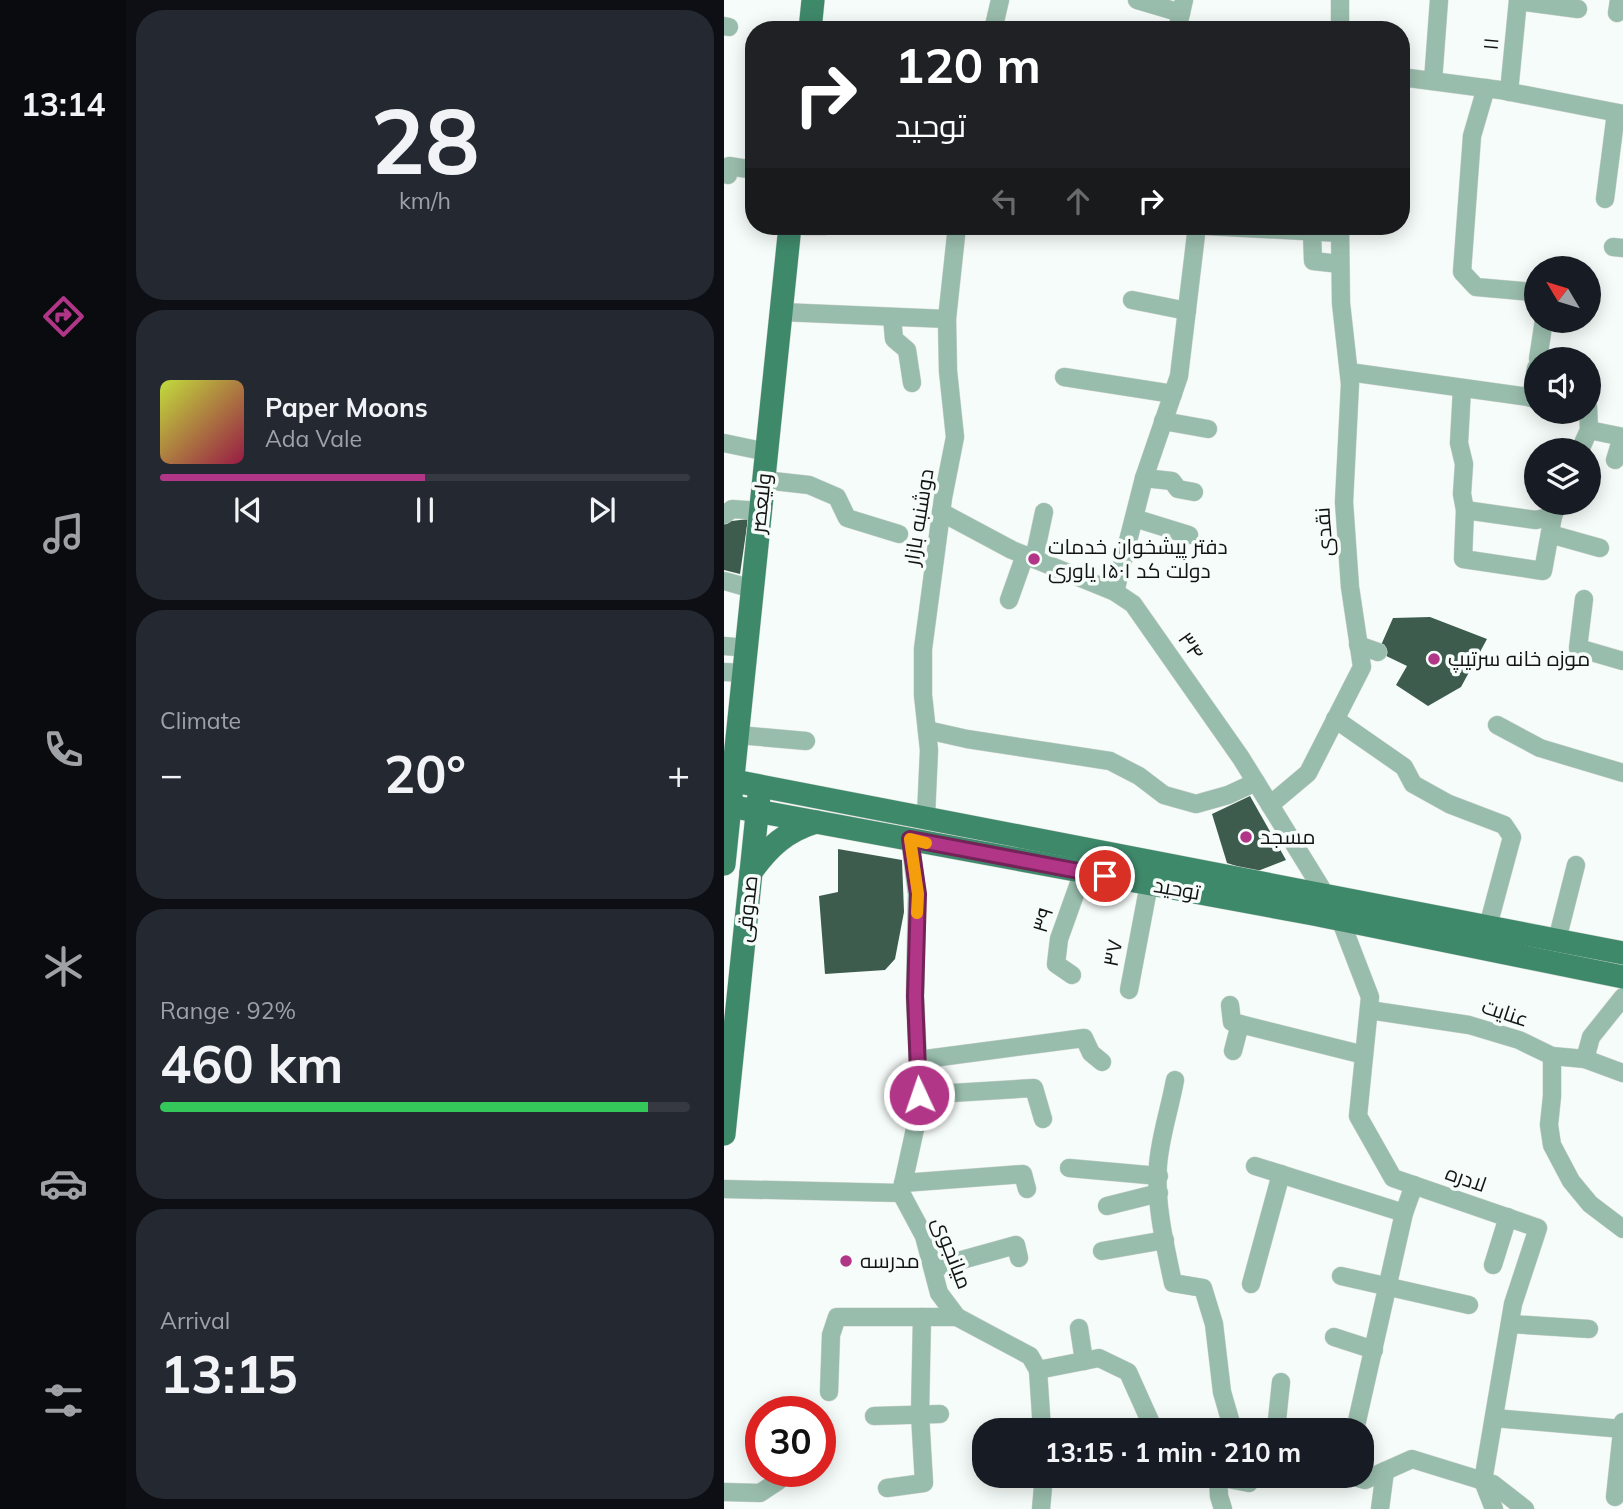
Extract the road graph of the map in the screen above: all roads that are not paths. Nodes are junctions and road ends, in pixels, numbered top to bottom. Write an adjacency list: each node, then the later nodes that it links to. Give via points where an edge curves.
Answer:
1 (813, 0): 9 (main road)
2 (1000, 0): 10 (street)
3 (1136, 0): 8 (street)
4 (1339, 0): 11 (street)
5 (1439, 0): 13 (street)
6 (1518, 0): 7 (street); 15 (street, ۱۱)
7 (1578, 9)
8 (1181, 14)
9 (811, 21)
10 (995, 21)
11 (1340, 21)
12 (1410, 78): 13 (street)
13 (1433, 81): 14 (street)
14 (1486, 88): 15 (street); 26 (street, via 1472,136 1462,272 1476,287)
15 (1509, 92): 16 (street)
16 (1619, 113): 19 (street)
17 (745, 169): 18 (street, via 729,166)
18 (728, 174)
19 (1605, 198)
20 (789, 235): 29 (main road, ولیعصر)
21 (956, 235): 31 (street, دوشنبه بازار)
22 (1206, 235): 28 (street)
23 (1312, 235): 25 (street, via 1313,261)
24 (1340, 235): 25 (street, نقدی)
25 (1340, 264): 32 (street, نقدی)
26 (1524, 291)
27 (1132, 300): 28 (street)
28 (1187, 311): 36 (street)
29 (781, 312): 30 (street); 45 (main road, ولیعصر)
30 (892, 317): 31 (street); 34 (street, via 894,339 907,350)
31 (947, 319): 52 (street, دوشنبه بازار, via 955,437)
32 (1349, 372): 35 (street); 68 (street, نقدی, via 1344,502)
33 (1064, 377): 36 (street)
34 (912, 383)
35 (1462, 388): 37 (street); 50 (street)
36 (1173, 394): 38 (street)
37 (1524, 397)
38 (1163, 421): 40 (street); 47 (street)
39 (1588, 424): 41 (street)
40 (1208, 429)
41 (1588, 430): 42 (street); 43 (street)
42 (1622, 437): 46 (street)
43 (1585, 438)
44 (724, 443): 45 (street)
45 (767, 452): 48 (main road, ولیعصر)
46 (1615, 460)
47 (1144, 478): 49 (street, via 1172,481 1178,489); 57 (street)
48 (764, 480): 51 (main road, ولیعصر); 58 (street, via 809,485 837,497 847,518)
49 (1194, 492)
50 (1465, 510): 55 (street, via 1536,520); 59 (street, via 1464,559 1543,571)
51 (761, 511): 54 (street, via 732,509); 64 (main road, ولیعصر)
52 (941, 512): 62 (street, ۳۴); 75 (street, دوشنبه بازار, via 923,649)
53 (1044, 512): 62 (street)
54 (724, 515)
55 (1545, 515)
56 (1555, 515): 59 (street)
57 (1134, 518): 60 (street); 65 (street)
58 (899, 534)
59 (1550, 534): 61 (street)
60 (1189, 535)
61 (1600, 548)
62 (1029, 557): 65 (street, ۳۴); 67 (street)
63 (724, 581): 64 (street)
64 (753, 589): 69 (main road, ولیعصر)
65 (1115, 592): 80 (street, ۳۴, via 1133,604)
66 (1584, 599): 71 (street, via 1578,648)
67 (1009, 600)
68 (1358, 645): 70 (street); 73 (street, نقدی, via 1362,667)
69 (735, 647): 72 (main road, ولیعصر)
70 (1378, 652)
71 (1622, 661)
72 (734, 672): 76 (main road, ولیعصر)
73 (1335, 719): 83 (street, نقدی, via 1308,773); 96 (street, via 1404,767 1413,784 1504,825 1512,838)
74 (1497, 725): 78 (street, via 1540,748)
75 (927, 730): 80 (street, via 1110,761 1164,795 1196,804); 85 (street, دوشنبه بازار)
76 (733, 741): 77 (street); 79 (main road, ولیعصر)
77 (806, 741)
78 (1622, 773)
79 (728, 780): 81 (main road, توحید); 82 (main road, صدوقی)
80 (1256, 782): 83 (street, ۳۴)
81 (760, 785): 84 (main road, صدوقی); 85 (main road, توحید)
82 (727, 805): 84 (main road, توحید); 88 (main road, صدوقی)
83 (1270, 805): 94 (street, ۳۴)
84 (757, 810): 86 (main road, توحید); 91 (main road, صدوقی)
85 (925, 816): 94 (main road, توحید)
86 (818, 821): 87 (main road, توحید); 91 (main road, via 783,836)
87 (910, 839): 92 (main road, توحید); 112 (street, via 918,894)
88 (724, 855): 89 (main road, صدوقی)
89 (724, 864)
90 (1576, 865): 98 (street)
91 (751, 872): 100 (main road, صدوقی)
92 (1083, 872): 93 (main road, توحید); 101 (street, ۳۹, via 1059,939 1056,964)
93 (1149, 884): 95 (main road, توحید); 103 (street, ۳۷)
94 (1325, 894): 97 (main road, توحید)
95 (1340, 919): 97 (main road, توحید); 106 (street, لادره, via 1370,997)
96 (1488, 926): 97 (main road, توحید); 98 (main road, توحید)
97 (1437, 927): 102 (main road, توحید)
98 (1557, 940): 99 (main road, توحید)
99 (1622, 947)
100 (732, 972): 118 (main road, صدوقی)
101 (1072, 975)
102 (1622, 977)
103 (1129, 990)
104 (1622, 997): 111 (street, via 1591,1037)
105 (1230, 1005): 107 (street, via 1232,1021)
106 (1369, 1010): 109 (street, لادره); 110 (street, عنایت, via 1468,1025 1519,1040)
107 (1240, 1024): 108 (street); 109 (street)
108 (1233, 1051)
109 (1364, 1055): 123 (street, لادره, via 1358,1116 1393,1178)
110 (1552, 1056): 111 (street, عنایت); 130 (street, via 1552,1145 1584,1197)
111 (1585, 1059): 114 (street, عنایت)
112 (918, 1060): 113 (street, via 1084,1038); 116 (street)
113 (1102, 1062)
114 (1622, 1073)
115 (1175, 1080): 122 (street, via 1158,1165)
116 (919, 1095): 117 (street, via 1034,1088); 124 (street)
117 (1043, 1119)
118 (724, 1134)
119 (1255, 1166): 121 (street)
120 (1069, 1168): 122 (street)
121 (1281, 1174): 128 (street); 137 (street)
122 (1159, 1185): 127 (street); 131 (street)
123 (1414, 1185): 128 (street); 129 (street, لادره)
124 (902, 1188): 125 (street); 126 (street, via 1023,1174); 135 (street, میانجوی)
125 (724, 1189)
126 (1027, 1189)
127 (1107, 1206)
128 (1404, 1213): 138 (street)
129 (1508, 1217): 134 (street); 142 (street, لادره, via 1538,1227)
130 (1622, 1229)
131 (1165, 1240): 132 (street); 156 (street, via 1173,1283 1203,1288 1214,1324)
132 (1102, 1251)
133 (1019, 1258): 135 (street, via 1016,1245)
134 (1493, 1265)
135 (933, 1268): 141 (street, میانجوی, via 939,1293)
136 (1341, 1276): 138 (street)
137 (1251, 1284)
138 (1387, 1286): 139 (street); 146 (street)
139 (1468, 1305)
140 (922, 1317): 141 (street); 150 (street, via 837,1317 831,1335); 152 (street)
141 (957, 1317): 148 (street, میانجوی, via 1030,1356)
142 (1510, 1324): 144 (street); 159 (street, لادره)
143 (1079, 1328): 147 (street)
144 (1589, 1329)
145 (1334, 1337): 146 (street)
146 (1374, 1350): 158 (street)
147 (1084, 1361): 148 (street); 155 (street, via 1099,1358 1128,1372)
148 (1038, 1370): 154 (street)
149 (1281, 1382): 157 (street)
150 (829, 1392)
151 (940, 1413): 152 (street)
152 (920, 1415): 153 (street); 166 (street, via 924,1483)
153 (874, 1416)
154 (1040, 1418)
155 (1149, 1418)
156 (1230, 1418)
157 (1277, 1418)
158 (1358, 1418)
159 (1493, 1418): 161 (street); 164 (street, لادره)
160 (1622, 1422): 161 (street)
161 (1622, 1429): 170 (street)
162 (1385, 1471): 163 (street); 164 (street, via 1412,1459); 173 (street)
163 (1374, 1476)
164 (1483, 1481): 174 (street); 175 (street)
165 (769, 1487): 169 (street, via 760,1493)
166 (887, 1488)
167 (1043, 1488): 171 (street)
168 (1219, 1488): 172 (street)
169 (724, 1492)
170 (1615, 1497)
171 (1041, 1509)
172 (1223, 1509)
173 (1380, 1509)
174 (1494, 1509)
175 (1525, 1509)

